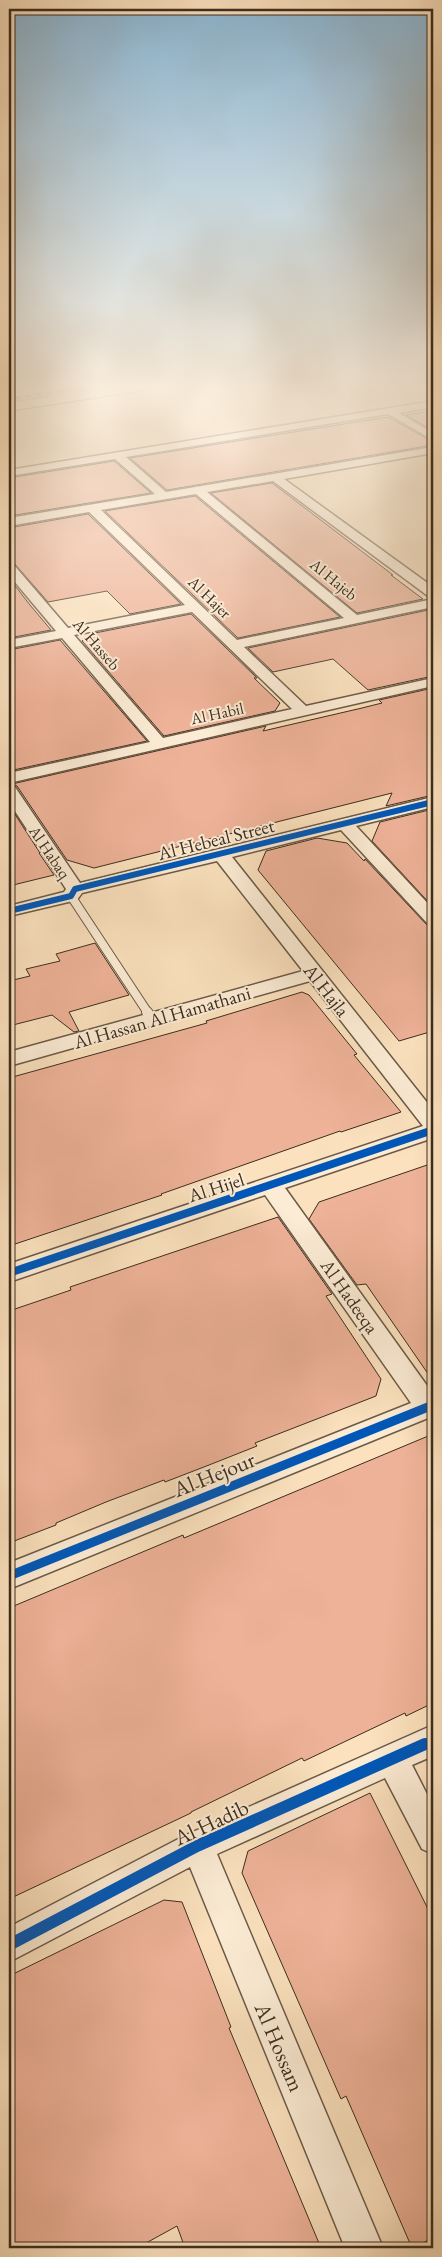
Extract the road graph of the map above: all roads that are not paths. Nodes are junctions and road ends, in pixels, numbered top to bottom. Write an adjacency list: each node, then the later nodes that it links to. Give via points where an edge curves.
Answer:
1 (159, 491): 5 (street)
2 (190, 491): 5 (street)
3 (200, 491): 12 (street, Al Hajeb)
4 (295, 491): 9 (street)
5 (164, 496): 6 (street)
6 (92, 508): 7 (street); 11 (street, Al Hajer)
7 (9, 522)
8 (9, 567): 13 (street, Al Hasseb)
9 (433, 593)
10 (433, 603): 12 (street, Al Hajeb)
11 (196, 607): 13 (street); 15 (street, Al Hajer)
12 (354, 619): 15 (street, Al Hajeb)
13 (66, 634): 14 (street); 18 (street, Al Hasseb)
14 (9, 644)
15 (233, 645): 17 (street, Al Hajer)
16 (433, 682): 17 (street, Al Habil)
17 (303, 712): 18 (street, Al Habil)
18 (159, 743): 19 (street, Al Habil)
19 (9, 778)
20 (9, 790): 24 (street, Al Habaq)
21 (433, 802): 22 (street, Al Hebeal Street)
22 (345, 824): 23 (street, Al Hebeal Street); 26 (street)
23 (221, 855): 24 (street, Al Hebeal Street); 27 (street, Al Hajla)
24 (73, 892): 25 (street, Al Hebeal Street); 28 (lane)
25 (9, 911)
26 (433, 919)
27 (314, 974): 28 (street, Al Hassan Al Hamathani); 30 (street, Al Hajla)
28 (153, 1020): 29 (street, Al Hassan Al Hamathani)
29 (9, 1060)
30 (433, 1124)
31 (433, 1130): 32 (street, Al Hijel)
32 (271, 1186): 33 (street, Al Hijel); 34 (street, Al Hadeeqa)
33 (9, 1273)
34 (431, 1406): 35 (street, Al Hejour)
35 (9, 1576)
36 (433, 1740): 37 (street, Al Hadib)
37 (392, 1760): 38 (street); 39 (street, Al Hadib)
38 (433, 1838)
39 (197, 1846): 40 (street, Al Hadib); 41 (street, Al Hossam)
40 (9, 1945)
41 (364, 2248)

